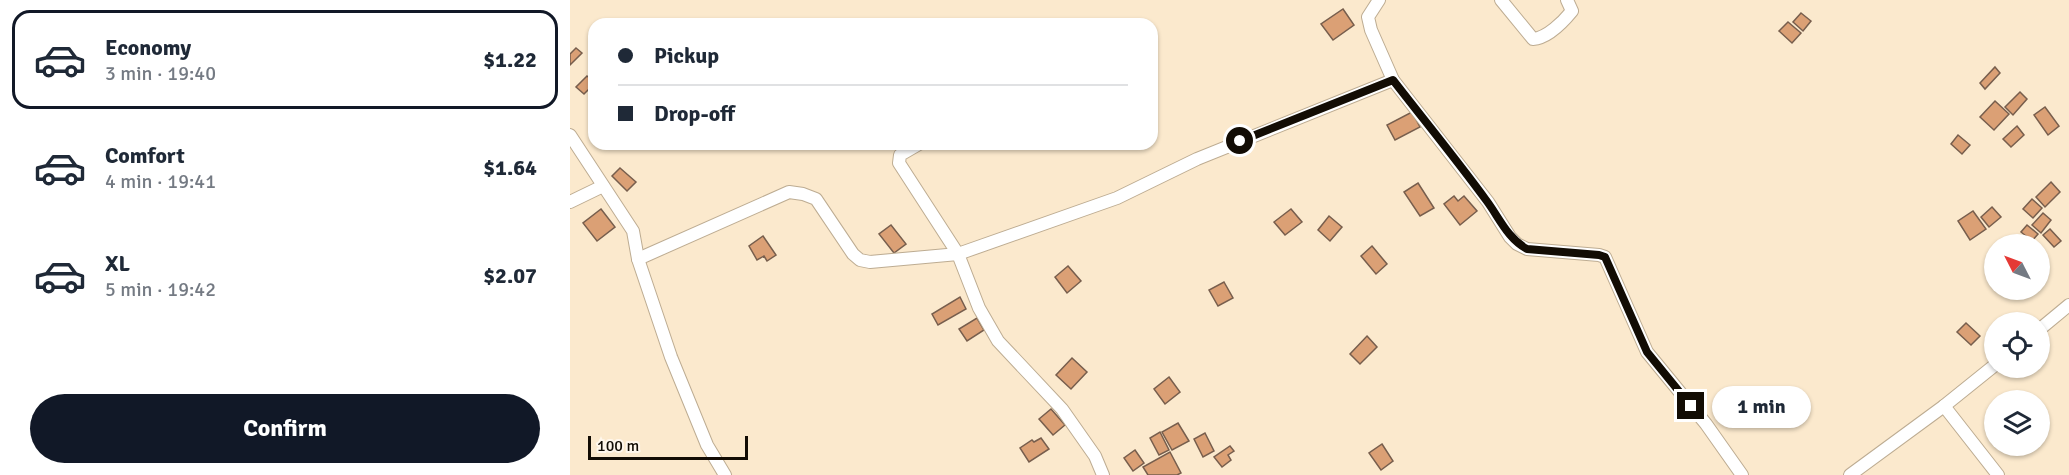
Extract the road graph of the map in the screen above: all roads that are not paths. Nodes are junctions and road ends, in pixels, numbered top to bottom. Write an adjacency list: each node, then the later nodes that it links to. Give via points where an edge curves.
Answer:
1 (1379, 0): 4 (street, via 1368,17)
2 (1501, 0): 3 (street, via 1533,39 1541,38 1568,16 1572,11)
3 (1568, 0)
4 (1393, 80): 9 (street, via 1197,159 1117,198); 17 (street, via 1517,244 1527,249 1605,257 1647,352)
5 (570, 135): 7 (street)
6 (909, 150): 9 (street, via 900,155 899,163)
7 (603, 186): 8 (street); 10 (street, via 633,231)
8 (570, 202)
9 (958, 254): 10 (street, via 860,260 816,199 789,192); 16 (street, via 979,308 998,341 1062,409 1095,456)
10 (638, 259): 15 (street, via 671,357 707,445)
11 (2069, 305): 12 (street)
12 (2050, 320)
13 (1984, 374): 14 (street)
14 (1944, 406): 18 (street); 19 (street)
15 (725, 475)
16 (1103, 475)
17 (1742, 475)
18 (1850, 475)
19 (1998, 475)

